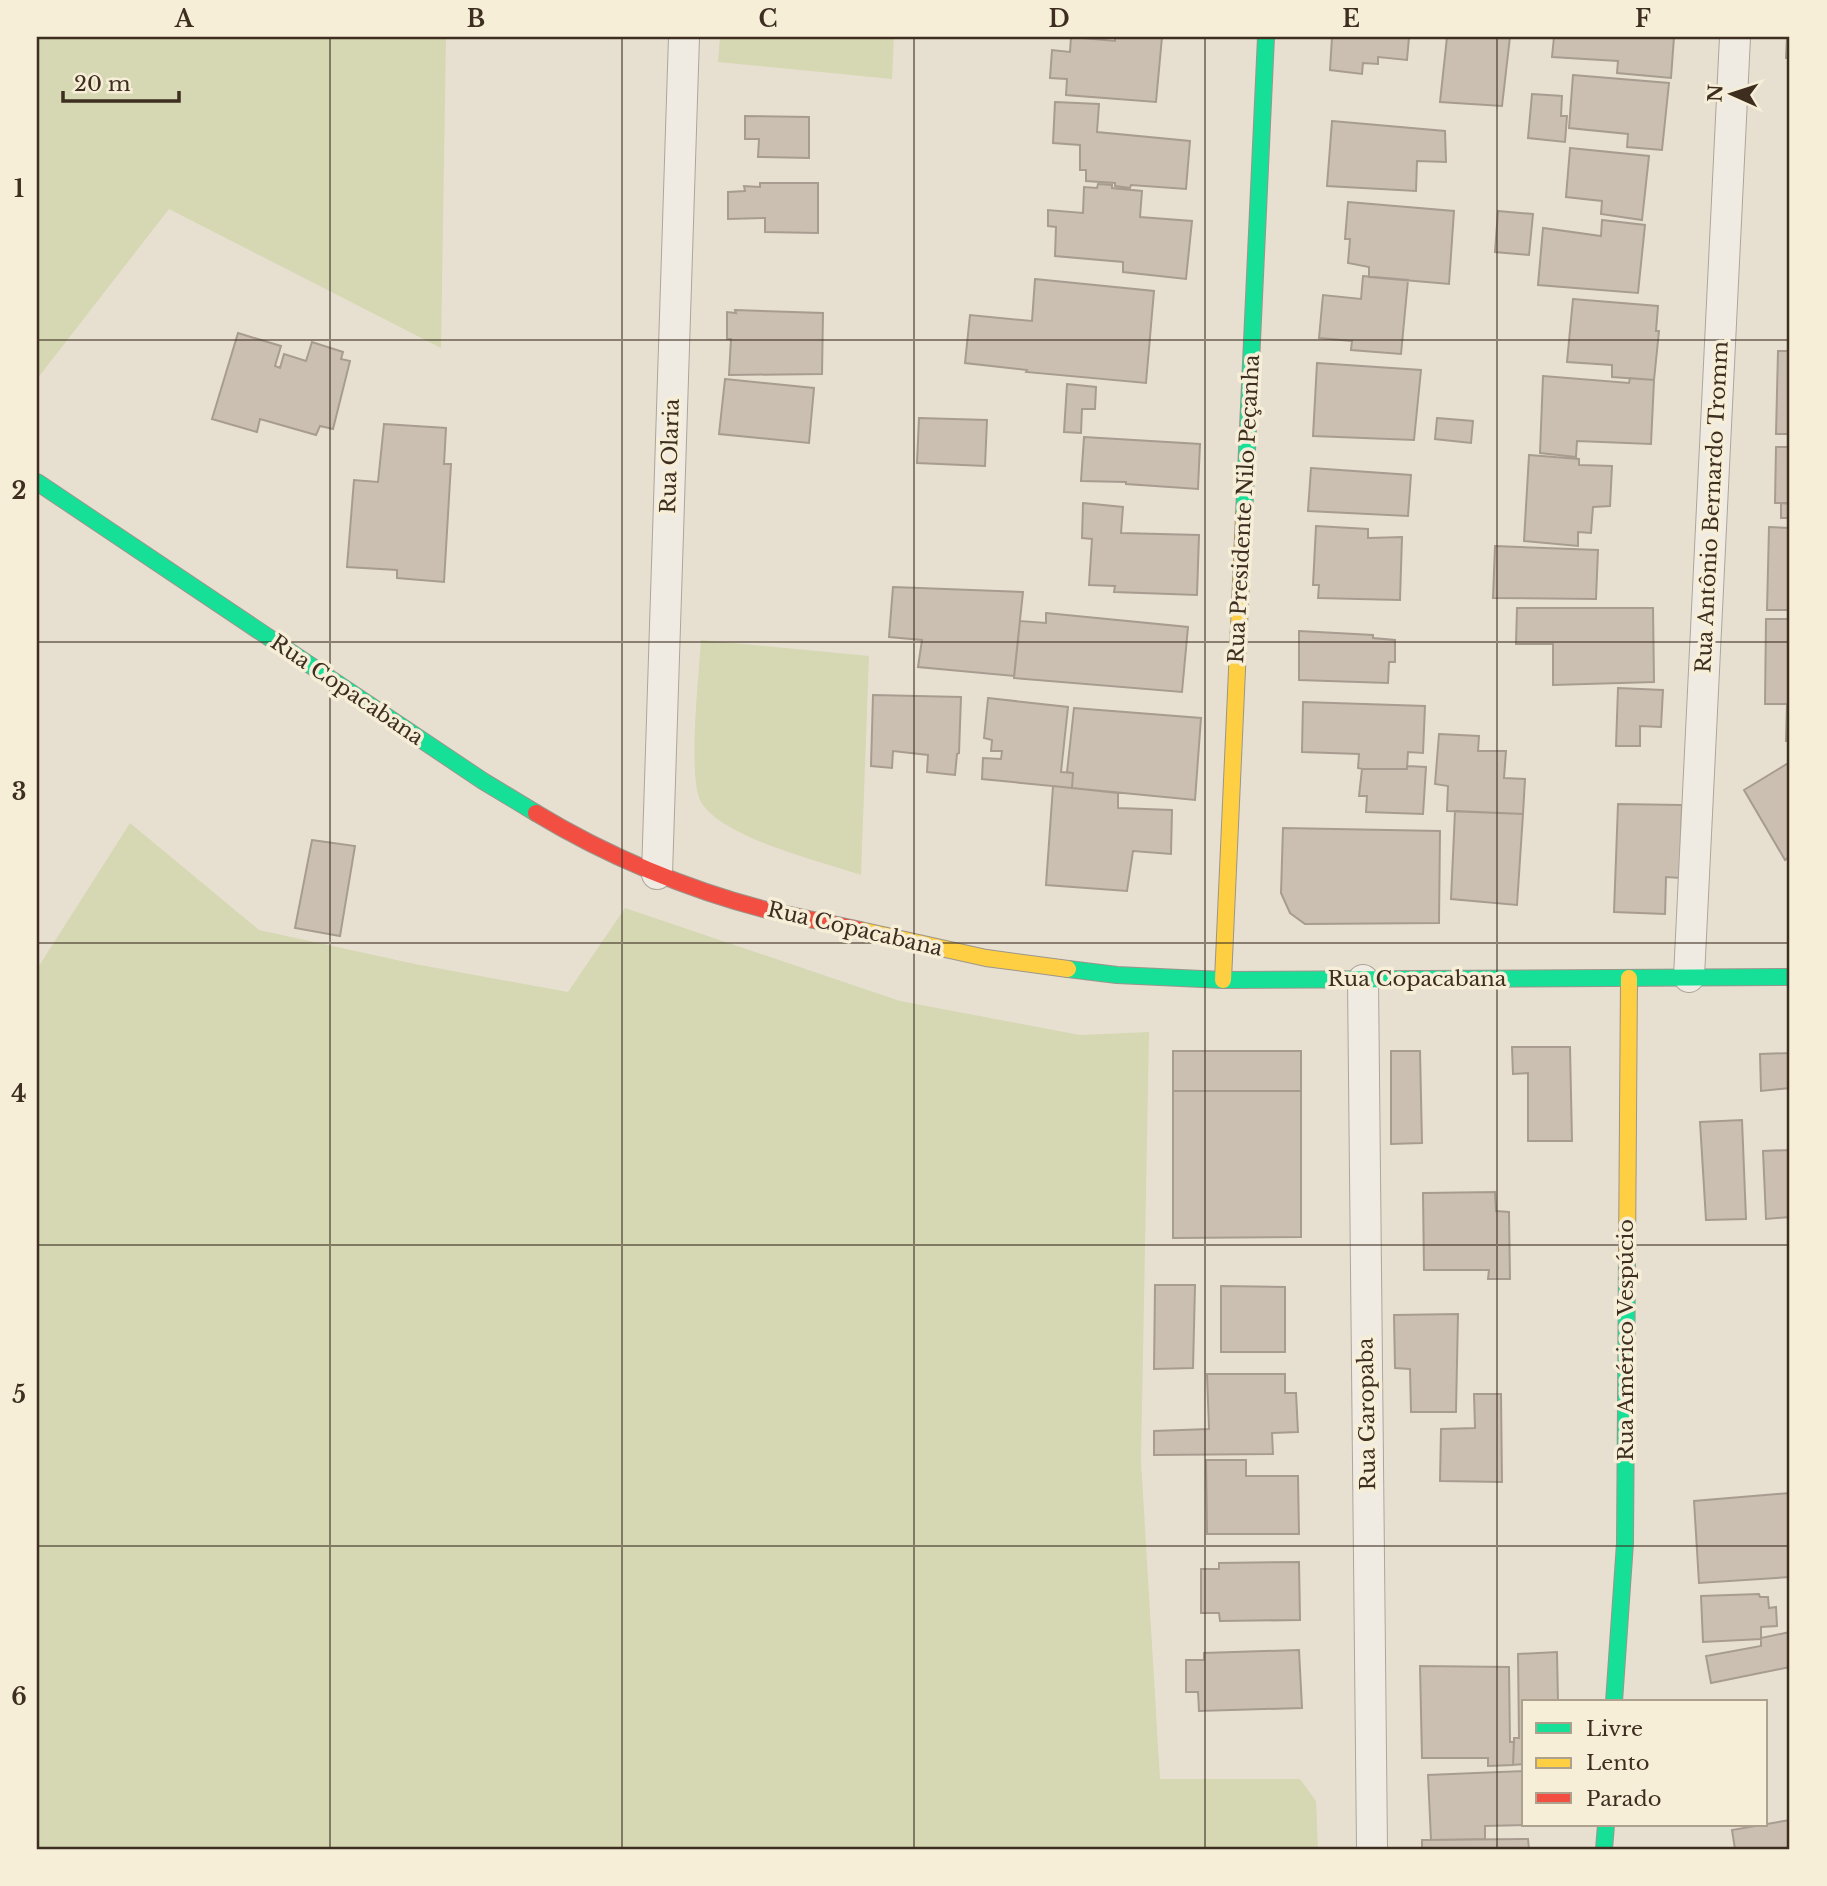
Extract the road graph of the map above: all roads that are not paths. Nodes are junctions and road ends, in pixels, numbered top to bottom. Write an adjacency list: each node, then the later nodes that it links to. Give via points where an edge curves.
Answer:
1 (684, 37): 5 (street, Rua Olaria)
2 (1266, 37): 9 (main road, Rua Presidente Nilo Peçanha)
3 (1735, 37): 6 (street, Rua Antônio Bernardo Tromm)
4 (37, 482): 5 (main road, Rua Copacabana, via 483,781 572,835)
5 (657, 874): 9 (main road, Rua Copacabana, via 764,909 986,958 1116,975)
6 (1689, 977): 7 (main road, Rua Copacabana); 8 (main road, Rua Copacabana)
7 (1790, 977)
8 (1629, 978): 10 (main road, Rua Copacabana); 11 (main road, Rua Américo Vespúcio, via 1625,1543)
9 (1223, 980): 10 (main road, Rua Copacabana)
10 (1363, 980): 13 (street, Rua Garopaba)
11 (1614, 1700)
12 (1606, 1826): 14 (main road)
13 (1372, 1849)
14 (1604, 1849)

